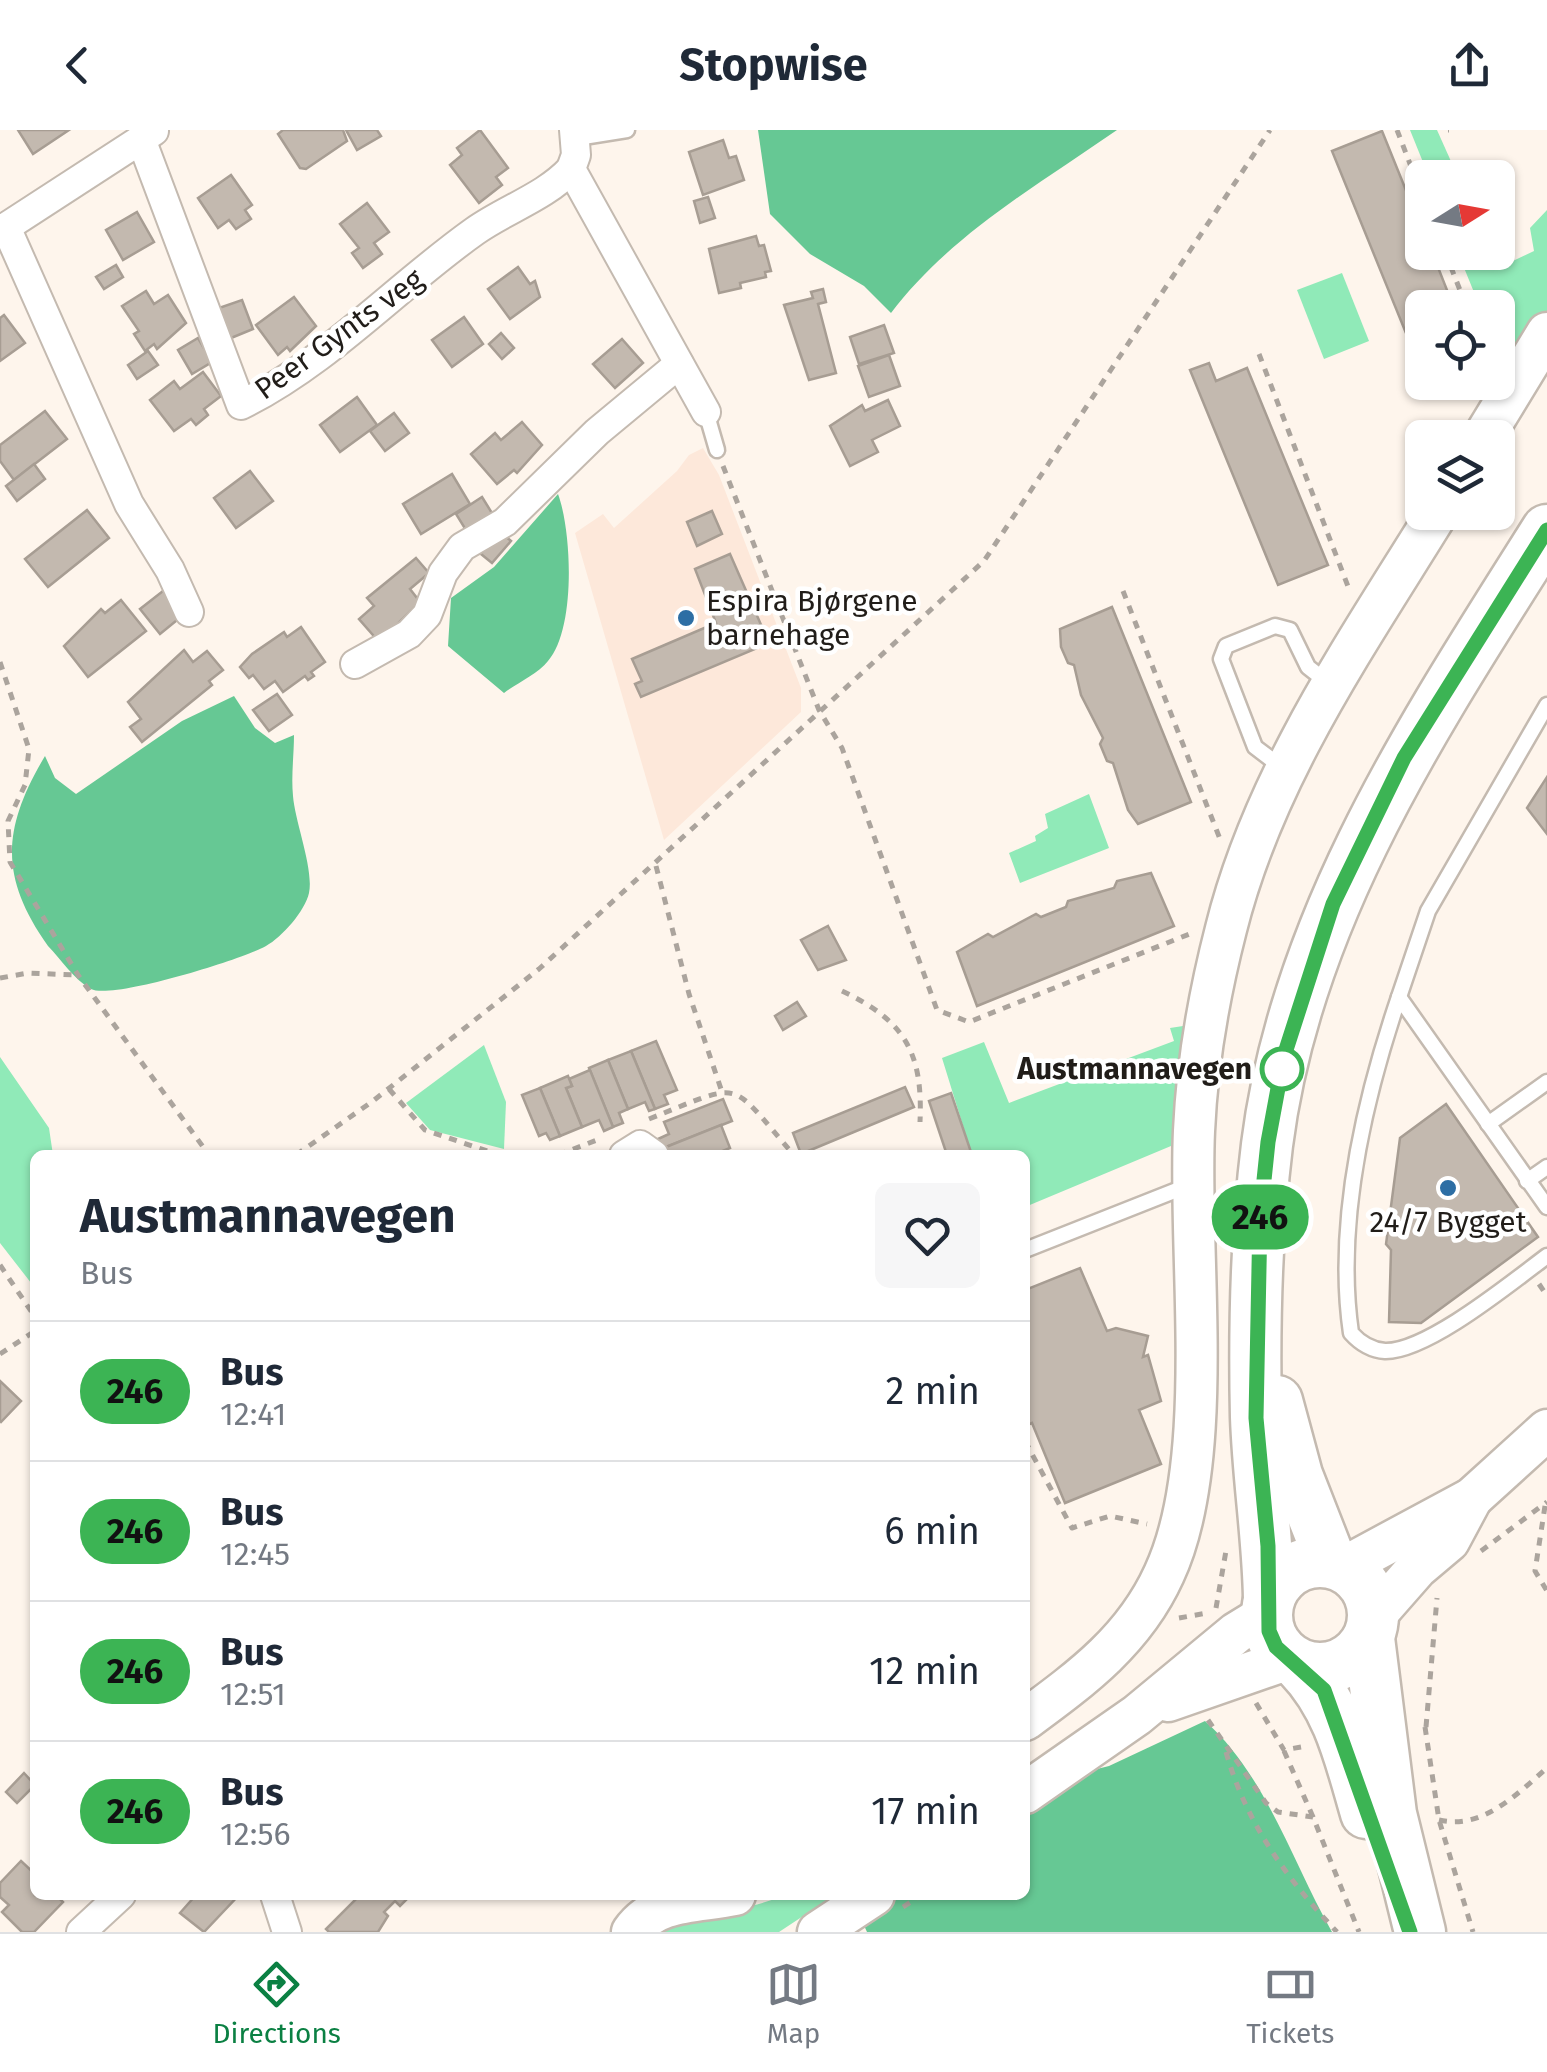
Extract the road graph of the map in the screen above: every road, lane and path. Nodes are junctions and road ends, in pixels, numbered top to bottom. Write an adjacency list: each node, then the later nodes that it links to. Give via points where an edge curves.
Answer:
1 (626, 130): 5 (lane)
2 (1270, 130): 24 (path, via 984,561)
3 (1397, 130): 6 (path)
4 (148, 134): 7 (street, Peer Gynts veg, via 241,405 283,382 476,230); 8 (street)
5 (576, 134): 7 (street)
6 (1409, 160)
7 (571, 169): 11 (street)
8 (3, 229): 18 (street, via 129,504)
9 (1547, 334): 13 (street)
10 (1259, 354): 19 (path, via 1348,586)
11 (680, 364): 12 (street); 21 (street, via 597,432 523,507 450,559 427,615 409,634)
12 (706, 412): 14 (lane)
13 (1495, 420)
14 (717, 450): 24 (path)
15 (1427, 530): 19 (street)
16 (1547, 530): 53 (highway, via 1404,758 1333,904 1284,1056 1268,1142)
17 (1123, 591): 26 (path, via 1214,828 1225,848)
18 (189, 612)
19 (1372, 620): 22 (street)
20 (0, 662): 29 (path, via 28,749 24,785 8,821 10,862)
21 (354, 664)
22 (1332, 686): 25 (street); 25 (lane, via 1308,666 1290,630 1275,626 1226,646 1221,659 1255,747)
23 (1547, 705): 32 (lane, via 1428,911)
24 (819, 710): 27 (path); 28 (path, via 842,748 938,1010 968,1022 1196,931)
25 (1284, 770): 26 (street)
26 (1247, 864): 28 (street)
27 (656, 866): 34 (path); 35 (path)
28 (1226, 926): 48 (street, via 1198,1074)
29 (78, 975): 30 (path); 40 (path)
30 (0, 978)
31 (842, 991): 37 (path, via 878,1012 909,1044 922,1078)
32 (1399, 998): 38 (lane); 51 (lane, via 1370,1084 1354,1174 1351,1333 1360,1344 1385,1351 1414,1344)
33 (1547, 1082): 38 (lane)
34 (389, 1089): 41 (path); 42 (path, via 425,1130)
35 (722, 1092): 36 (path); 45 (path, via 750,1100)
36 (646, 1120)
37 (920, 1122)
38 (1488, 1124): 47 (lane)
39 (617, 1144): 43 (path); 44 (street)
40 (206, 1150)
41 (303, 1150)
42 (484, 1150)
43 (585, 1150)
44 (647, 1150)
45 (790, 1150)
46 (1547, 1167): 47 (lane)
47 (1527, 1181): 49 (lane)
48 (1194, 1183): 50 (lane); 62 (street, via 1192,1452)
49 (1547, 1208)
50 (1030, 1248)
51 (1547, 1256)
52 (0, 1266): 54 (path)
53 (1258, 1303): 64 (highway, via 1284,1427); 68 (highway)
54 (30, 1310)
55 (30, 1334): 56 (path)
56 (0, 1354)
57 (1547, 1430): 59 (street)
58 (1030, 1451): 62 (path, via 1072,1528 1110,1516)
59 (1472, 1498): 64 (street); 70 (street, via 1449,1541 1417,1568)
60 (1546, 1503): 63 (path); 66 (path, via 1534,1571)
61 (1229, 1530): 67 (path)
62 (1178, 1534): 74 (street, via 1165,1572 1120,1644)
63 (1468, 1561)
64 (1337, 1565): 68 (highway, via 1315,1562 1286,1573); 70 (highway, via 1366,1587)
65 (1443, 1584): 76 (path, via 1434,1610)
66 (1547, 1591)
67 (1215, 1611): 68 (path); 69 (path)
68 (1251, 1611): 71 (highway); 73 (street, via 1236,1632)
69 (1166, 1620)
70 (1371, 1627): 71 (highway, via 1347,1662 1332,1668); 96 (highway, via 1391,1814)
71 (1294, 1662): 73 (street); 95 (highway, via 1324,1690 1340,1726)
72 (1252, 1694): 80 (path)
73 (1137, 1715): 82 (street)
74 (1030, 1716)
75 (1203, 1717): 79 (path)
76 (1426, 1727): 77 (path); 84 (path)
77 (1415, 1729)
78 (1320, 1744): 80 (path)
79 (1225, 1749): 83 (path, via 1278,1812); 93 (path, via 1248,1816 1296,1889)
80 (1284, 1750): 83 (path)
81 (1547, 1768): 84 (path, via 1487,1815 1461,1825)
82 (1030, 1790)
83 (1313, 1817): 94 (path)
84 (1439, 1820): 97 (path)
85 (116, 1900): 89 (street)
86 (277, 1900): 90 (street)
87 (701, 1900): 91 (street, via 642,1918)
88 (866, 1900): 92 (street)
89 (81, 1932)
90 (287, 1932)
91 (632, 1932)
92 (818, 1932)
93 (1337, 1932)
94 (1359, 1932)
95 (1410, 1932)
96 (1420, 1932)
97 (1473, 1932)

